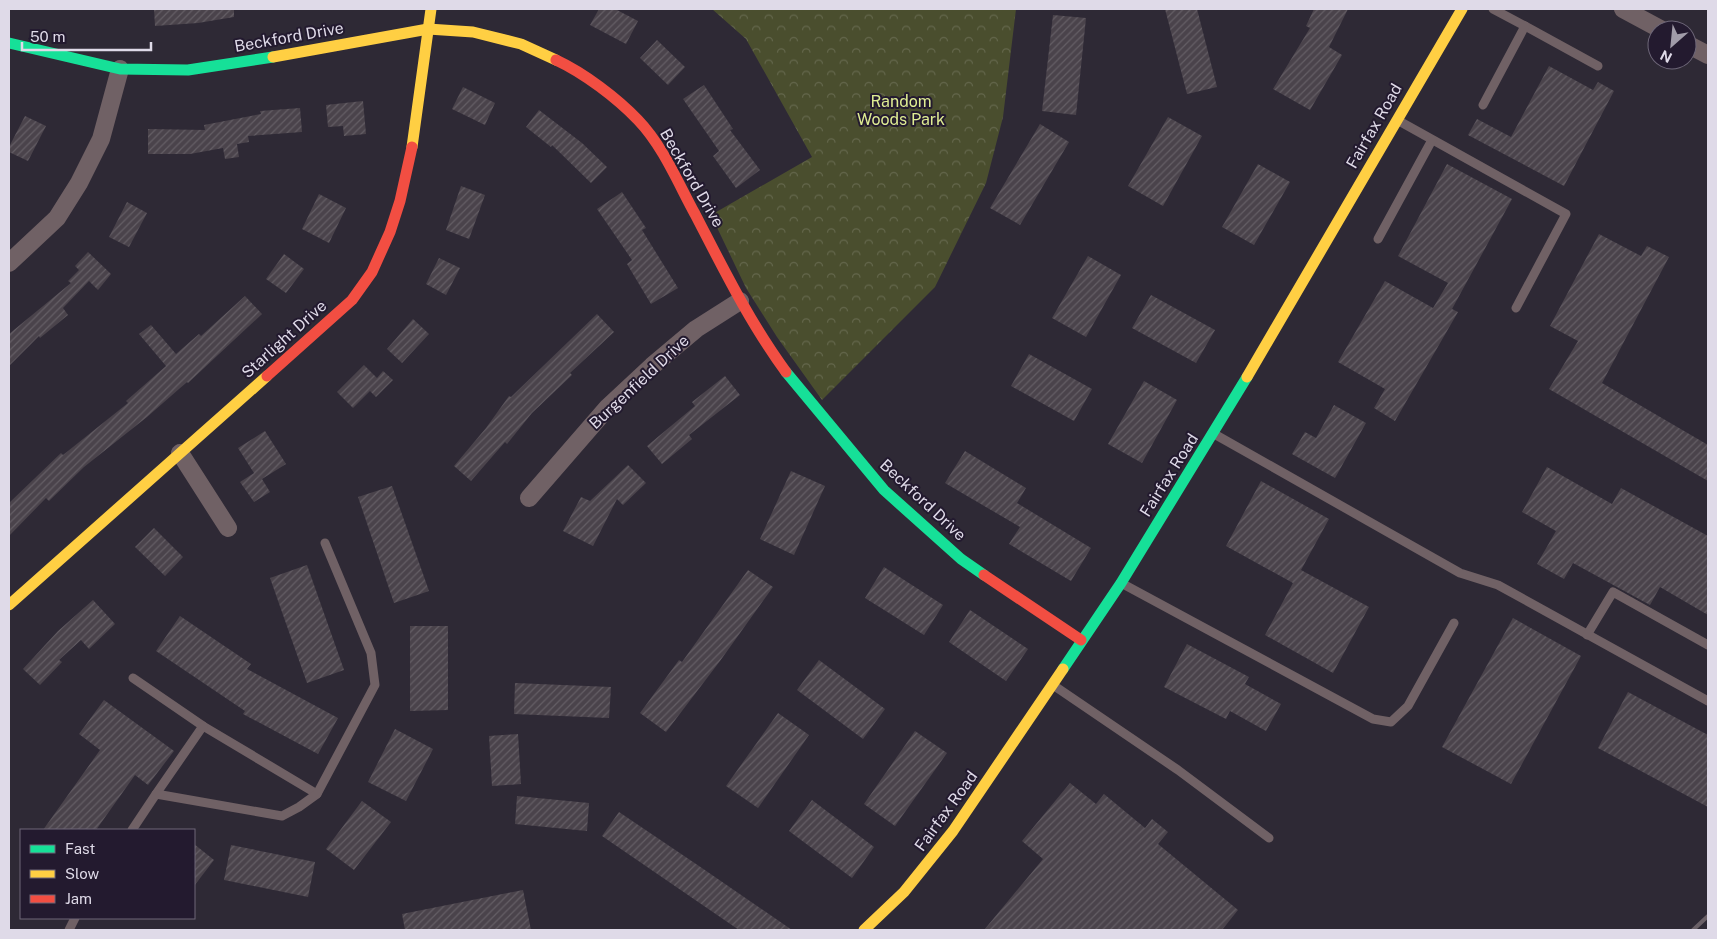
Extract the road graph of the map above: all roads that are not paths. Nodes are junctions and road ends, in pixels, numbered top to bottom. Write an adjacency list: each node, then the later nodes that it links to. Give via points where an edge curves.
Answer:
1 (431, 9): 7 (street, Starlight Drive)
2 (1462, 9): 12 (street, Fairfax Road)
3 (1493, 9): 6 (lane)
4 (1623, 9): 5 (street)
5 (1647, 22)
6 (1525, 26): 9 (lane); 11 (lane)
7 (428, 29): 10 (street, Beckford Drive, via 188,70); 16 (street, Beckford Drive, via 472,32 521,44 567,66 611,96 639,121 664,155); 19 (street, Starlight Drive, via 405,180 395,218 377,264 352,300)
8 (9, 42): 10 (street, Beckford Drive)
9 (1598, 66)
10 (120, 69): 15 (street, via 101,139 79,183 57,218)
11 (1483, 105)
12 (1397, 119): 13 (lane); 18 (street, Fairfax Road)
13 (1432, 140): 14 (lane); 17 (lane, via 1566,214)
14 (1378, 239)
15 (9, 263)
16 (740, 301): 20 (street, Burgenfield Drive, via 696,329 614,401); 27 (street, Beckford Drive, via 785,371 884,490 961,558)
17 (1516, 308)
18 (1214, 433): 23 (street, Fairfax Road); 26 (lane, via 1460,573 1498,585)
19 (180, 453): 21 (street); 24 (street, Starlight Drive)
20 (529, 498)
21 (228, 528)
22 (325, 543): 34 (lane, via 370,653 376,685)
23 (1121, 583): 25 (lane, via 1373,719 1391,722 1408,706); 27 (street, Fairfax Road)
24 (9, 605)
25 (1454, 623)
26 (1587, 635): 28 (lane, via 1614,592); 31 (lane)
27 (1081, 640): 30 (street, Fairfax Road)
28 (1708, 645)
29 (133, 678): 32 (lane)
30 (1052, 685): 36 (lane, via 1178,770); 37 (street, Fairfax Road, via 981,792 928,864)
31 (1708, 701)
32 (203, 726): 33 (lane); 34 (lane)
33 (156, 794): 34 (lane, via 282,816); 35 (lane)
34 (317, 794)
35 (133, 829)
36 (1269, 838)
37 (864, 930)

